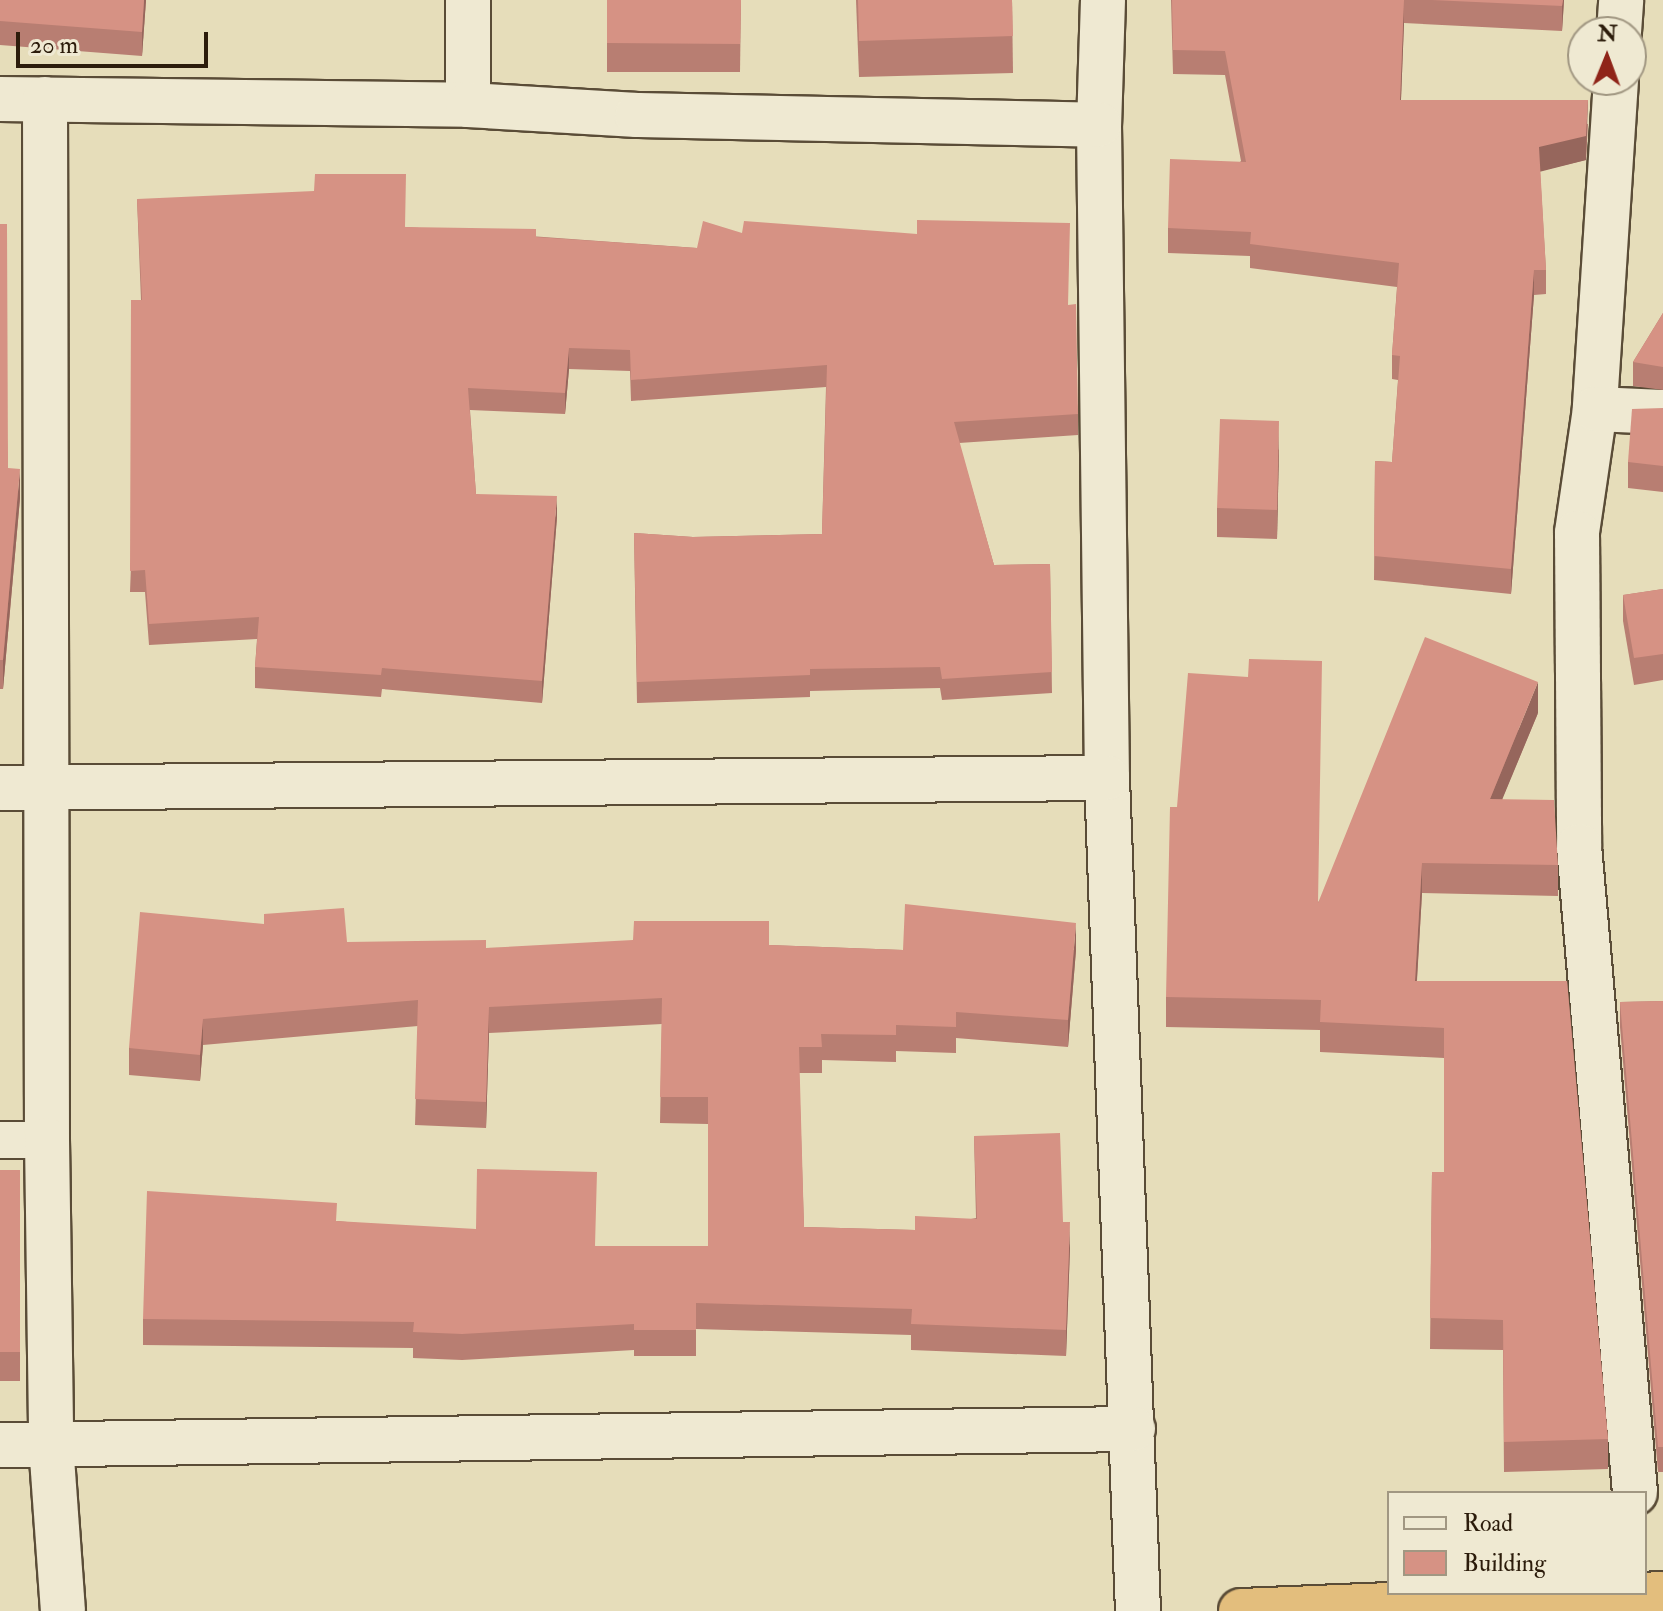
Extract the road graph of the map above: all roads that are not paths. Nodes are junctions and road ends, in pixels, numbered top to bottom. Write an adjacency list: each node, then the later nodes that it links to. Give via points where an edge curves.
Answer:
1 (468, 0): 6 (street)
2 (1103, 0): 7 (street)
3 (1615, 96): 8 (street)
4 (0, 99): 5 (street)
5 (45, 99): 6 (street); 12 (street)
6 (468, 105): 7 (street, via 637,115)
7 (1099, 125): 10 (street)
8 (1595, 409): 9 (street); 18 (street, via 1577,533 1579,846)
9 (1663, 412)
10 (1107, 778): 12 (street); 15 (street)
11 (0, 788): 12 (street)
12 (44, 789): 14 (street)
13 (0, 1140): 14 (lane)
14 (47, 1140): 16 (street)
15 (1133, 1429): 16 (street); 21 (street)
16 (51, 1444): 17 (street); 20 (street)
17 (0, 1445)
18 (1635, 1491)
19 (1626, 1595): 22 (highway)
20 (63, 1611)
21 (1138, 1611)
22 (1241, 1611)

